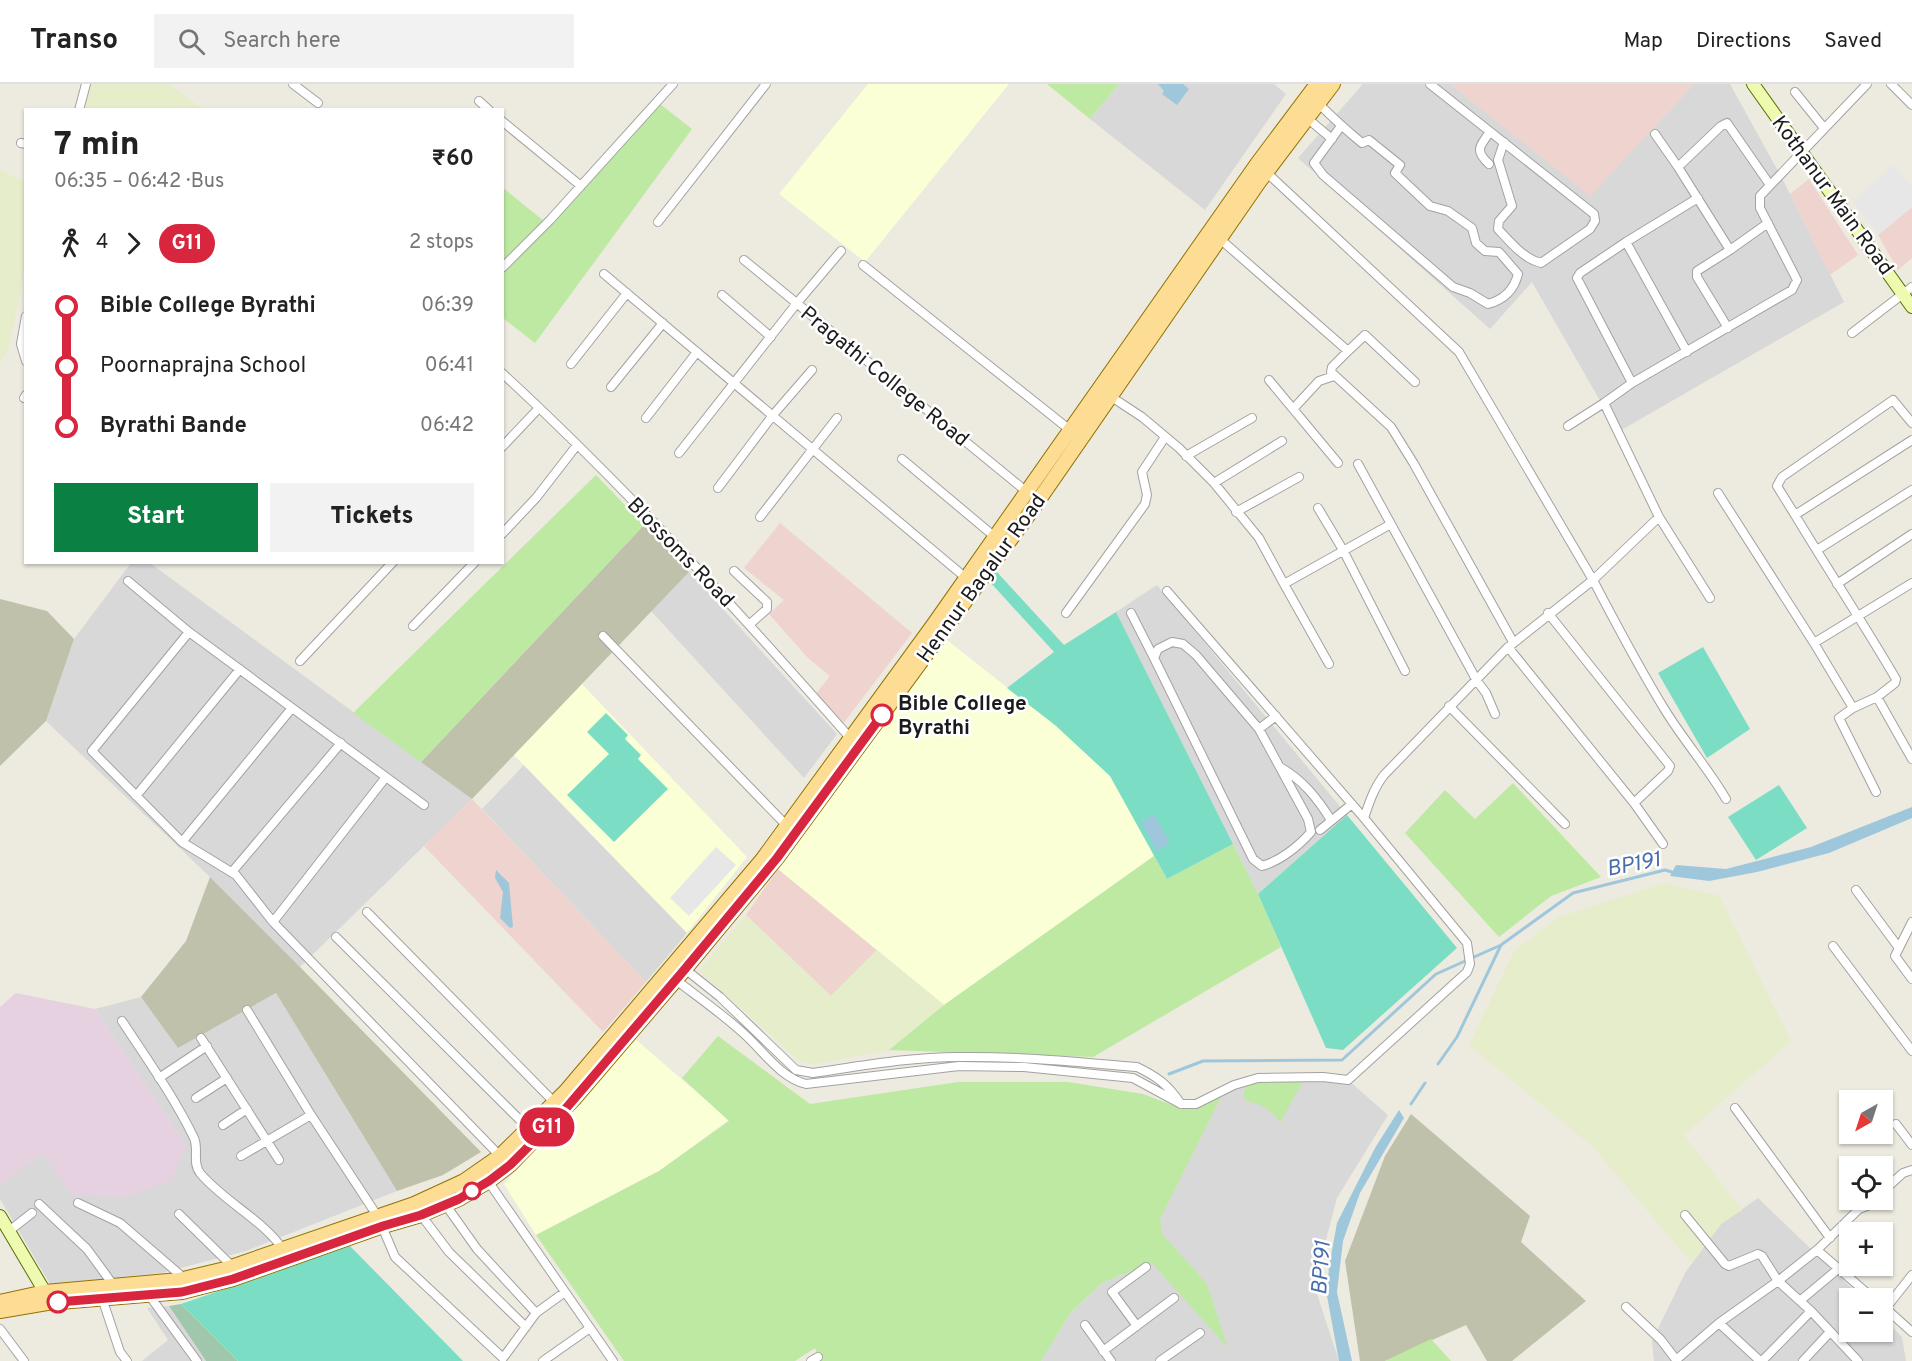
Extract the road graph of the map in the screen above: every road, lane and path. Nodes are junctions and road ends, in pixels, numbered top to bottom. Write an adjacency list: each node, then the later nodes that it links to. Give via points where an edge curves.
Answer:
1 (86, 84): 16 (street)
2 (292, 84): 13 (street)
3 (673, 84): 31 (street)
4 (766, 84): 33 (street)
5 (1317, 84): 29 (main road, Hennur Bagalur Road)
6 (1334, 84): 14 (main road, Hennur Bagalur Road)
7 (1430, 84): 22 (street)
8 (1753, 84): 26 (main road, Kothanur Main Road)
9 (1867, 84): 21 (street)
10 (1891, 84): 15 (street)
11 (1795, 92): 21 (street)
12 (479, 101): 17 (street)
13 (318, 103)
14 (1318, 103): 18 (main road, Hennur Bagalur Road); 20 (street)
15 (1912, 105)
16 (80, 108)
17 (487, 108)
18 (1307, 118): 24 (street); 29 (main road, Hennur Bagalur Road)
19 (504, 123): 31 (street)
20 (1341, 126): 24 (street); 24 (street, via 1362,143 1369,140 1400,165 1395,173 1430,206 1448,211 1472,228 1476,243 1485,251 1498,252 1518,274 1515,284 1499,301 1488,304 1453,287 1323,175 1314,163)
21 (1824, 128): 26 (street)
22 (1490, 132): 25 (street); 27 (street, via 1479,149)
23 (1656, 134): 28 (street)
24 (1332, 139)
25 (1504, 142): 25 (street, via 1498,160 1512,206 1499,221 1498,229 1512,245 1541,263 1590,229 1594,214)
26 (1802, 150): 30 (street); 43 (main road, Kothanur Main Road)
27 (1489, 164)
28 (1678, 167): 30 (street, via 1727,123); 32 (street)
29 (1262, 168): 35 (main road, Hennur Bagalur Road); 76 (main road, Hennur Bagalur Road); 109 (street, via 1459,352)
30 (1770, 185): 34 (street, via 1760,196 1760,208)
31 (581, 186): 41 (street)
32 (1698, 198): 36 (street); 37 (street)
33 (658, 222)
34 (1768, 222): 37 (street); 50 (street, via 1797,280 1792,290)
35 (1220, 239): 53 (street); 66 (main road, Hennur Bagalur Road)
36 (1626, 242): 55 (street); 63 (street, via 1577,278)
37 (1730, 250): 50 (street, via 1698,271 1697,277)
38 (841, 251): 46 (street)
39 (744, 260): 46 (street, Pragathi College Road)
40 (862, 265): 76 (street)
41 (504, 266)
42 (604, 274): 44 (street)
43 (1908, 290): 47 (main road, Kothanur Main Road); 51 (street)
44 (627, 293): 48 (street); 57 (street)
45 (722, 295): 52 (street)
46 (797, 303): 52 (street); 92 (street, Pragathi College Road)
47 (1912, 307)
48 (663, 323): 54 (street); 65 (street)
49 (24, 327): 56 (street)
50 (1728, 328): 55 (street)
51 (1852, 333)
52 (771, 338): 64 (street)
53 (1348, 351): 60 (street, via 1332,367); 62 (street, via 1365,335)
54 (697, 352): 64 (street); 71 (street)
55 (1687, 352): 63 (street)
56 (24, 355)
57 (571, 363)
58 (812, 370): 70 (street)
59 (504, 375): 68 (street, Blossoms Road)
60 (1334, 376): 69 (street, via 1319,381); 125 (street, via 1391,427)
61 (1269, 380): 69 (street)
62 (1415, 382)
63 (1632, 383): 67 (street)
64 (735, 384): 70 (street); 83 (street)
65 (611, 387)
66 (1110, 396): 77 (street); 143 (main road, Hennur Bagalur Road, via 1027,517)
67 (1604, 403): 75 (street); 98 (street)
68 (539, 408): 80 (street); 81 (street, Blossoms Road)
69 (1294, 408): 86 (street)
70 (772, 415): 82 (street); 90 (street)
71 (646, 418)
72 (837, 418): 82 (street)
73 (1252, 418): 84 (street)
74 (1912, 423): 96 (street, via 1893,400 1782,477 1777,486)
75 (1568, 426)
76 (1070, 430): 92 (main road, Hennur Bagalur Road)
77 (1165, 437): 84 (street); 116 (street, via 1142,472 1145,504)
78 (1912, 440): 96 (street)
79 (1282, 441): 89 (street)
80 (504, 445)
81 (577, 445): 100 (street); 120 (street, Blossoms Road)
82 (813, 449): 97 (street); 108 (street)
83 (679, 453)
84 (1186, 456): 89 (street)
85 (902, 459): 102 (street)
86 (1338, 463)
87 (1358, 464): 99 (street)
88 (1299, 477): 95 (street)
89 (1214, 483): 95 (street)
90 (718, 488)
91 (1912, 490): 104 (street)
92 (1027, 492): 102 (main road, Hennur Bagalur Road)
93 (1718, 493): 124 (street)
94 (1318, 508): 103 (street)
95 (1236, 512): 112 (street, via 1259,538)
96 (1795, 515): 104 (street)
97 (760, 517)
98 (1659, 517): 109 (street); 115 (street)
99 (1390, 524): 103 (street); 131 (street)
100 (504, 532)
101 (1912, 534): 113 (street)
102 (995, 537): 108 (main road, Hennur Bagalur Road)
103 (1343, 550): 112 (street); 130 (street)
104 (1817, 550): 113 (street)
105 (391, 564): 127 (street)
106 (473, 564): 121 (street)
107 (734, 571): 120 (street, via 767,602 767,609)
108 (966, 578): 139 (main road, Hennur Bagalur Road)
109 (1593, 580): 118 (street); 147 (street, via 1667,713)
110 (128, 581): 122 (street)
111 (1912, 583): 119 (street)
112 (1284, 584): 128 (street)
113 (1837, 584): 119 (street)
114 (1167, 591): 137 (street)
115 (1710, 598)
116 (1066, 613)
117 (1131, 613): 126 (street)
118 (1548, 613): 125 (street); 148 (street, via 1670,766)
119 (1859, 615): 124 (street); 132 (street, via 1896,679)
120 (750, 624): 139 (street, Blossoms Road)
121 (413, 626)
122 (189, 632): 129 (street); 146 (street, via 92,751)
123 (603, 636): 154 (street)
124 (1814, 643): 135 (street)
125 (1511, 645): 131 (street); 148 (street)
126 (1154, 658): 138 (street, via 1158,649 1172,642 1183,644); 142 (street, via 1253,859 1262,866 1272,863 1311,832)
127 (300, 661)
128 (1329, 664)
129 (240, 669): 134 (street); 146 (street)
130 (1405, 671)
131 (1477, 681): 133 (street); 136 (street)
132 (1877, 697): 135 (street); 141 (street)
133 (1449, 706): 151 (street, via 1376,785); 153 (street)
134 (292, 708): 140 (street); 156 (street)
135 (1853, 708): 145 (street, via 1841,716 1840,722)
136 (1495, 714)
137 (1276, 716): 138 (street); 149 (street)
138 (1259, 729): 142 (street)
139 (850, 739): 143 (main road, Hennur Bagalur Road)
140 (341, 743): 144 (street); 158 (street)
141 (1912, 759)
142 (1280, 767): 152 (street, via 1318,799)
143 (837, 768): 154 (main road, Hennur Bagalur Road); 166 (main road, Hennur Bagalur Road, via 777,858)
144 (386, 777): 150 (street); 161 (street)
145 (1876, 792)
146 (136, 796): 156 (street)
147 (1726, 799)
148 (1634, 803): 157 (street)
149 (1352, 804): 151 (street); 152 (street)
150 (424, 805)
151 (1364, 818): 181 (street, via 1467,943 1467,972 1347,1080 1258,1078 1196,1104)
152 (1331, 820): 155 (street)
153 (1565, 824)
154 (787, 826): 178 (main road, Hennur Bagalur Road)
155 (1320, 830)
156 (182, 842): 158 (street)
157 (1663, 844)
158 (232, 872): 161 (street)
159 (1856, 891): 165 (street)
160 (368, 912): 180 (street)
161 (273, 922): 191 (street)
162 (1912, 922): 165 (street)
163 (336, 937): 187 (street)
164 (1833, 946): 173 (street)
165 (1899, 948): 167 (street, via 1895,956)
166 (685, 969): 168 (main road, Hennur Bagalur Road); 174 (street, via 796,1070 813,1073)
167 (1912, 979)
168 (676, 980): 177 (street, via 744,1033 787,1076 806,1084); 178 (main road, Hennur Bagalur Road)
169 (247, 1010): 184 (street)
170 (122, 1021): 175 (street)
171 (201, 1038): 172 (street)
172 (207, 1046): 175 (street); 176 (street)
173 (1912, 1051)
174 (844, 1069): 177 (street); 181 (street, via 966,1056 1137,1067 1169,1086)
175 (159, 1078): 209 (street, via 195,1140 199,1172 274,1237)
176 (227, 1078): 179 (street); 183 (street)
177 (844, 1080): 181 (street, via 959,1066 1024,1067 1133,1078)
178 (570, 1095): 180 (main road, Hennur Bagalur Road); 194 (main road, Hennur Bagalur Road, via 510,1165)
179 (196, 1098)
180 (554, 1102): 187 (main road, Hennur Bagalur Road)
181 (1181, 1104)
182 (1735, 1108): 207 (street)
183 (247, 1109): 186 (street); 188 (street)
184 (311, 1115): 188 (street); 205 (street)
185 (1896, 1124): 189 (street)
186 (223, 1125)
187 (529, 1129): 191 (main road, Hennur Bagalur Road)
188 (267, 1141): 190 (street); 192 (street)
189 (1912, 1145)
190 (241, 1156)
191 (500, 1156): 194 (main road, Hennur Bagalur Road)
192 (279, 1160)
193 (1912, 1170): 195 (street)
194 (485, 1176): 198 (main road, Hennur Bagalur Road); 205 (main road, Hennur Bagalur Road); 218 (street)
195 (1893, 1182)
196 (78, 1203): 214 (street, via 129,1228)
197 (39, 1204): 216 (street, via 87,1249)
198 (446, 1204): 202 (main road, Hennur Bagalur Road); 229 (street, via 477,1249)
199 (1858, 1210): 207 (street)
200 (32, 1213): 206 (street)
201 (179, 1214): 210 (street)
202 (421, 1215): 205 (main road, Hennur Bagalur Road); 234 (street, via 449,1252)
203 (1685, 1215): 215 (street, via 1725,1264 1729,1266 1758,1254)
204 (0, 1216): 206 (main road)
205 (380, 1221): 209 (main road, Hennur Bagalur Road); 234 (street, via 394,1257 503,1358)
206 (9, 1231): 221 (main road)
207 (1830, 1238): 208 (street)
208 (1817, 1250): 212 (street); 215 (street)
209 (286, 1254): 210 (main road, Hennur Bagalur Road); 219 (main road, Hennur Bagalur Road, via 233,1279 182,1292)
210 (233, 1267): 214 (main road, Hennur Bagalur Road)
211 (1146, 1267): 233 (street, via 1112,1292)
212 (1838, 1269): 217 (street); 224 (street)
213 (1912, 1275): 220 (street)
214 (185, 1279): 216 (main road, Hennur Bagalur Road)
215 (1778, 1281): 224 (street); 231 (street)
216 (114, 1286): 221 (main road, Hennur Bagalur Road)
217 (1861, 1288)
218 (565, 1292): 229 (street); 235 (street)
219 (149, 1294): 222 (main road, Hennur Bagalur Road); 244 (street)
220 (1893, 1297)
221 (46, 1298): 222 (main road, Hennur Bagalur Road); 225 (main road, Hennur Bagalur Road); 227 (main road, Hennur Bagalur Road)
222 (102, 1298): 243 (street, via 120,1352)
223 (1174, 1298): 233 (street)
224 (1801, 1300): 228 (street)
225 (0, 1302)
226 (1626, 1308): 241 (street)
227 (0, 1311)
228 (1811, 1311): 237 (street); 249 (street)
229 (536, 1313): 234 (street)
230 (1893, 1315): 238 (street)
231 (1719, 1323): 241 (street); 249 (street)
232 (1085, 1325): 240 (street)
233 (1137, 1326): 240 (street)
234 (526, 1328)
235 (590, 1328): 245 (street); 246 (street)
236 (0, 1329): 242 (street)
237 (1830, 1332): 250 (street); 251 (street)
238 (1912, 1332)
239 (1200, 1333): 248 (street)
240 (1103, 1351): 247 (street)
241 (1677, 1360)
242 (24, 1361)
243 (127, 1361)
244 (197, 1361)
245 (543, 1361)
246 (613, 1361)
247 (1111, 1361)
248 (1160, 1361)
249 (1761, 1361)
250 (1803, 1361)
251 (1858, 1361)

